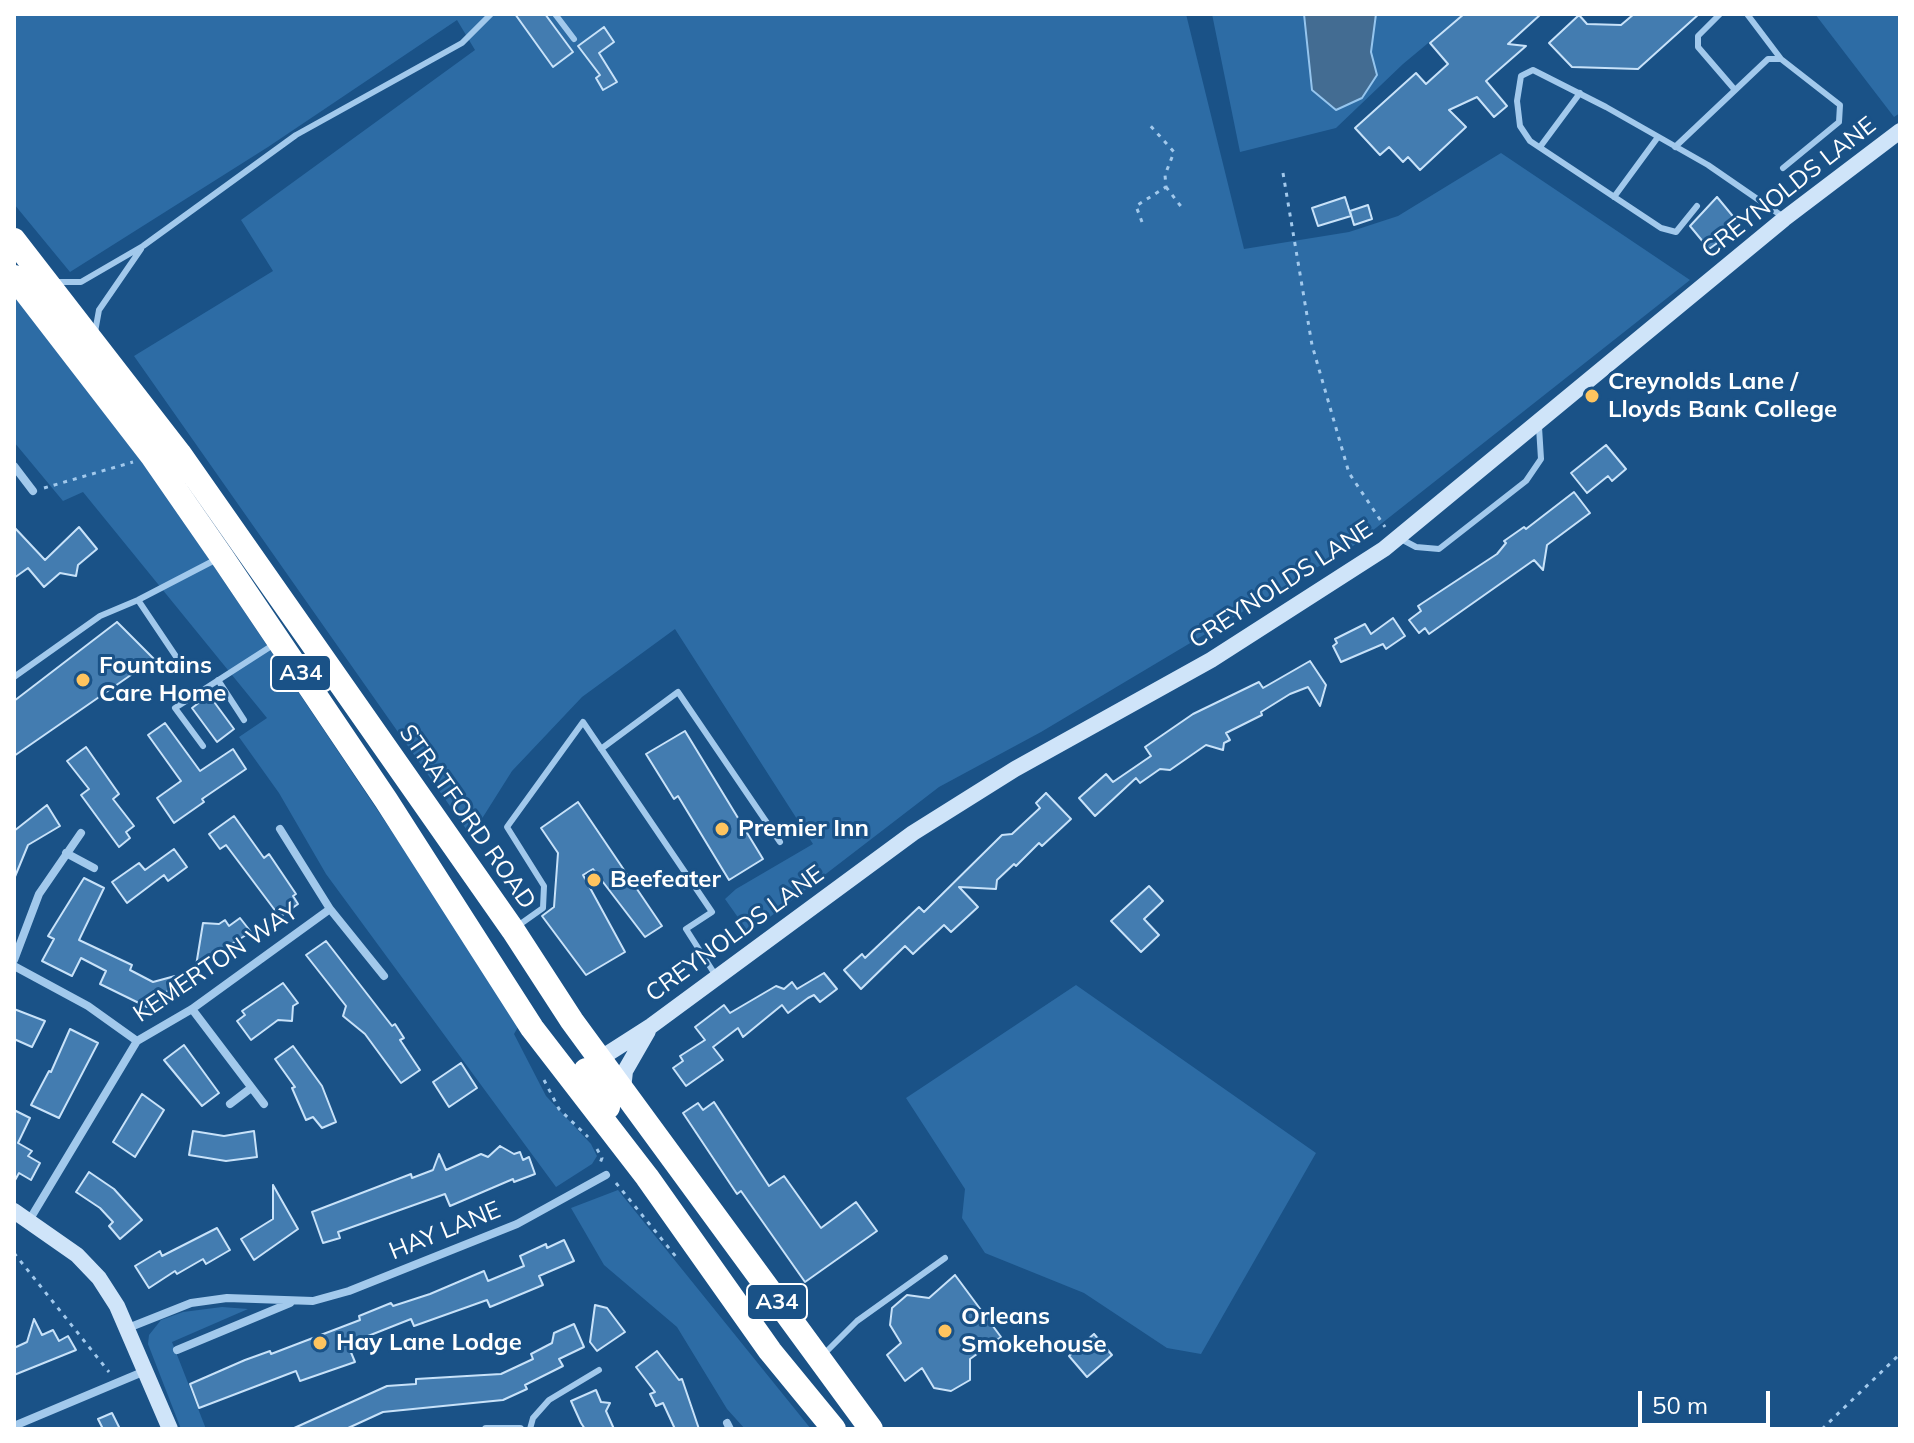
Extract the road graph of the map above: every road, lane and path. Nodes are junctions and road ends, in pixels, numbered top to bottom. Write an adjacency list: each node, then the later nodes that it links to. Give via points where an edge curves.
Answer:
1 (491, 14): 23 (lane, via 462,43 296,135)
2 (555, 14): 5 (lane)
3 (1720, 14): 7 (lane, via 1698,36 1698,47)
4 (1747, 14): 6 (lane)
5 (574, 39)
6 (1781, 59): 7 (lane, via 1768,59); 14 (lane, via 1840,105 1839,122)
7 (1735, 90): 13 (lane)
8 (1580, 93): 11 (lane); 12 (lane); 12 (lane, via 1533,70 1521,76 1520,126)
9 (1148, 123): 16 (path, via 1174,152)
10 (1900, 131): 20 (street, CREYNOLDS LANE)
11 (1658, 137): 13 (lane); 17 (lane)
12 (1540, 147): 17 (lane)
13 (1675, 147): 20 (lane, via 1747,189)
14 (1783, 168)
15 (1283, 173): 31 (path, via 1312,345 1349,473)
16 (1166, 187): 19 (path); 21 (path, via 1136,206)
17 (1614, 197): 18 (lane, via 1676,232)
18 (1697, 206)
19 (1183, 209)
20 (1784, 219): 27 (street, CREYNOLDS LANE)
21 (1142, 222)
22 (14, 240): 25 (highway, STRATFORD ROAD / A34)
23 (143, 246): 25 (lane, via 81,282); 26 (lane, via 99,310)
24 (14, 277): 28 (highway, STRATFORD ROAD / A34)
25 (49, 282): 26 (highway, STRATFORD ROAD / A34)
26 (93, 339): 47 (highway, STRATFORD ROAD / A34, via 179,453)
27 (1538, 423): 31 (street, CREYNOLDS LANE); 31 (lane, via 1541,459 1526,481 1439,549)
28 (152, 456): 30 (path); 32 (highway, STRATFORD ROAD / A34)
29 (14, 466): 30 (street)
30 (33, 491)
31 (1397, 539): 50 (street, CREYNOLDS LANE, via 1211,660 1015,769 913,833)
32 (222, 557): 33 (lane); 34 (highway, STRATFORD ROAD / A34)
33 (138, 600): 35 (lane); 36 (lane, via 100,616)
34 (279, 641): 37 (lane); 55 (highway, STRATFORD ROAD / A34, via 532,1028)
35 (179, 661)
36 (14, 677)
37 (218, 680): 38 (lane); 39 (lane, via 175,708)
38 (244, 720)
39 (203, 746)
40 (601, 749): 43 (lane, via 678,692); 47 (lane, via 583,722 507,827 544,886 543,908); 50 (lane, via 712,912 686,929)
41 (280, 829): 46 (street, KEMERTON WAY)
42 (81, 833): 44 (street)
43 (780, 842)
44 (66, 853): 45 (street); 48 (street, via 39,894)
45 (94, 868)
46 (330, 909): 49 (street, KEMERTON WAY); 51 (street, KEMERTON WAY)
47 (513, 930): 55 (highway, STRATFORD ROAD / A34)
48 (14, 963): 53 (street)
49 (384, 976)
50 (716, 976): 52 (street, CREYNOLDS LANE)
51 (192, 1009): 53 (street, KEMERTON WAY); 56 (street)
52 (651, 1026): 55 (street, CREYNOLDS LANE); 57 (street, CREYNOLDS LANE, via 625,1071)
53 (137, 1041): 62 (street, KEMERTON WAY)
54 (540, 1068): 60 (path, via 559,1109 593,1142 602,1158)
55 (586, 1070): 57 (highway, STRATFORD ROAD / A34); 78 (highway, A34, via 644,1157 647,1177 770,1351)
56 (251, 1088): 58 (street); 59 (street)
57 (623, 1089): 69 (highway, STRATFORD ROAD / A34)
58 (230, 1104)
59 (264, 1104)
60 (599, 1166)
61 (606, 1175): 65 (street, HAY LANE, via 517,1224 349,1291)
62 (22, 1215): 66 (street, via 99,1278)
63 (14, 1253): 72 (path)
64 (945, 1258): 69 (lane, via 857,1321)
65 (290, 1303): 66 (street, HAY LANE, via 227,1298 191,1303); 67 (street, HAY LANE)
66 (128, 1328): 71 (street)
67 (177, 1350)
68 (1900, 1354): 80 (path)
69 (818, 1359): 79 (highway, STRATFORD ROAD / A34)
70 (599, 1370): 77 (lane, via 549,1400)
71 (145, 1371): 72 (street); 74 (street)
72 (117, 1381): 73 (street)
73 (14, 1426)
74 (170, 1429)
75 (486, 1429): 76 (street)
76 (520, 1429)
77 (530, 1429)
78 (834, 1429)
79 (871, 1429)
80 (1822, 1429)

